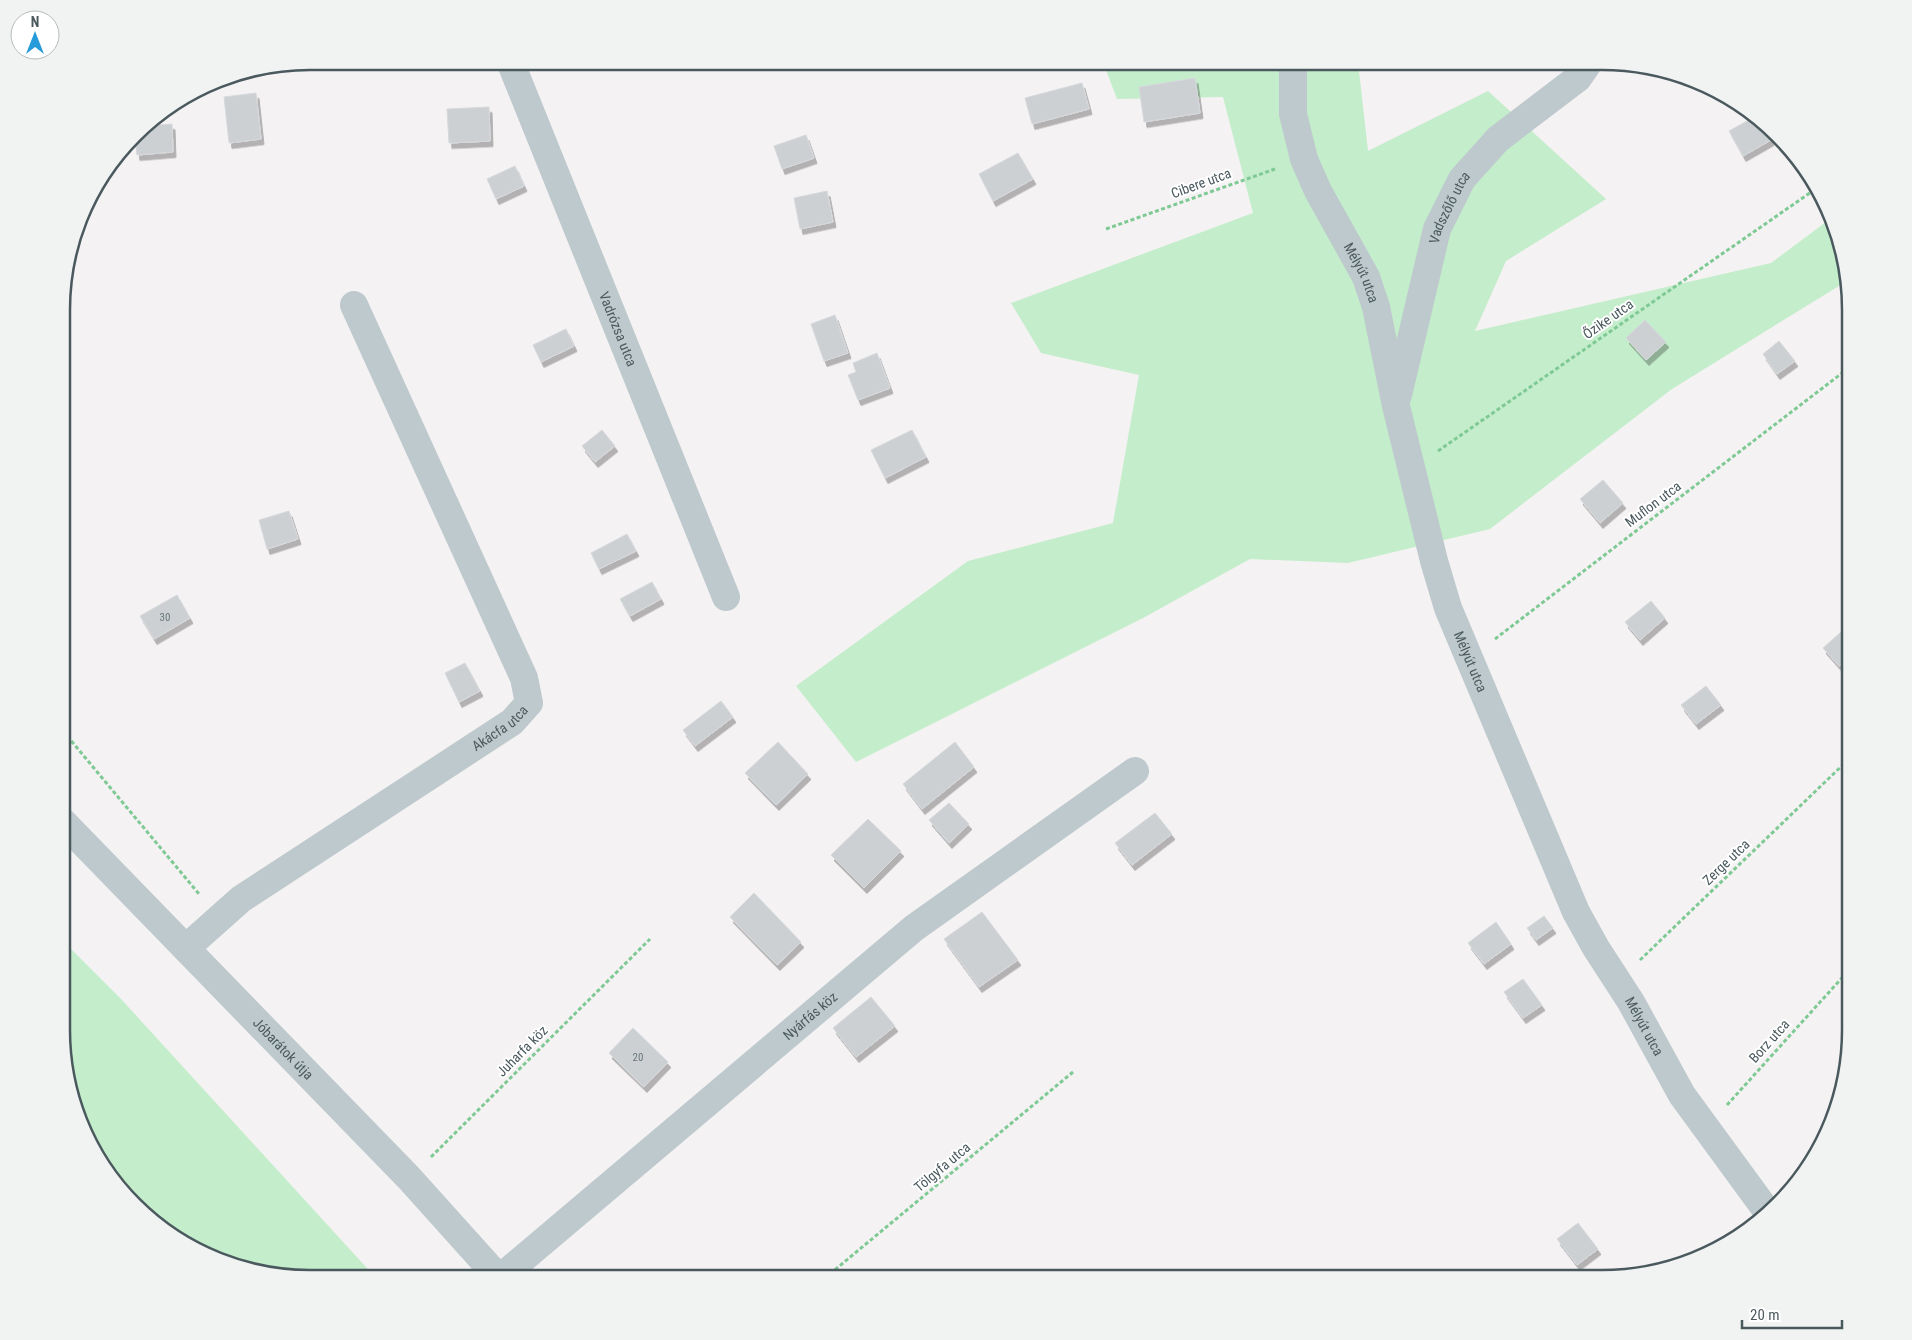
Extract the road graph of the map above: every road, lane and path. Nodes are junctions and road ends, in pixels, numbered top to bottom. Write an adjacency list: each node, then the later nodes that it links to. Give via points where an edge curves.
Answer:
1 (514, 70): 11 (street, Vadrózsa utca)
2 (1292, 70): 4 (street, Mélyút utca, via 1293,114)
3 (1584, 70): 9 (street, Vadszőlő utca, via 1578,78 1498,139 1462,179 1437,229)
4 (1304, 159): 6 (path, Cibere utca); 9 (street, Mélyút utca, via 1366,277 1385,344)
5 (1811, 192): 10 (path, Őzike utca)
6 (1106, 229)
7 (354, 305): 17 (street, Akácfa utca, via 524,678 529,703 512,722 241,900)
8 (1842, 373): 12 (path, Muflon utca)
9 (1396, 406): 10 (street, Mélyút utca)
10 (1412, 469): 12 (street, Mélyút utca, via 1434,562)
11 (726, 597)
12 (1469, 659): 21 (street, Mélyút utca, via 1576,912)
13 (70, 739): 17 (path)
14 (1842, 766): 21 (path, Zerge utca)
15 (1134, 771): 27 (street, Nyárfás köz, via 914,928)
16 (70, 829): 19 (street, Jóbarátok útja)
17 (219, 918): 19 (street, Akácfa utca)
18 (650, 939): 24 (path, Juharfa köz)
19 (186, 948): 24 (street, Jóbarátok útja)
20 (1842, 978): 23 (path, Borz utca)
21 (1618, 982): 23 (street, Mélyút utca, via 1662,1062)
22 (1073, 1072): 28 (path, Tölgyfa utca)
23 (1705, 1129): 25 (street, Mélyút utca)
24 (409, 1178): 26 (street, Jóbarátok útja)
25 (1764, 1207)
26 (493, 1270)
27 (509, 1270)
28 (835, 1270)

